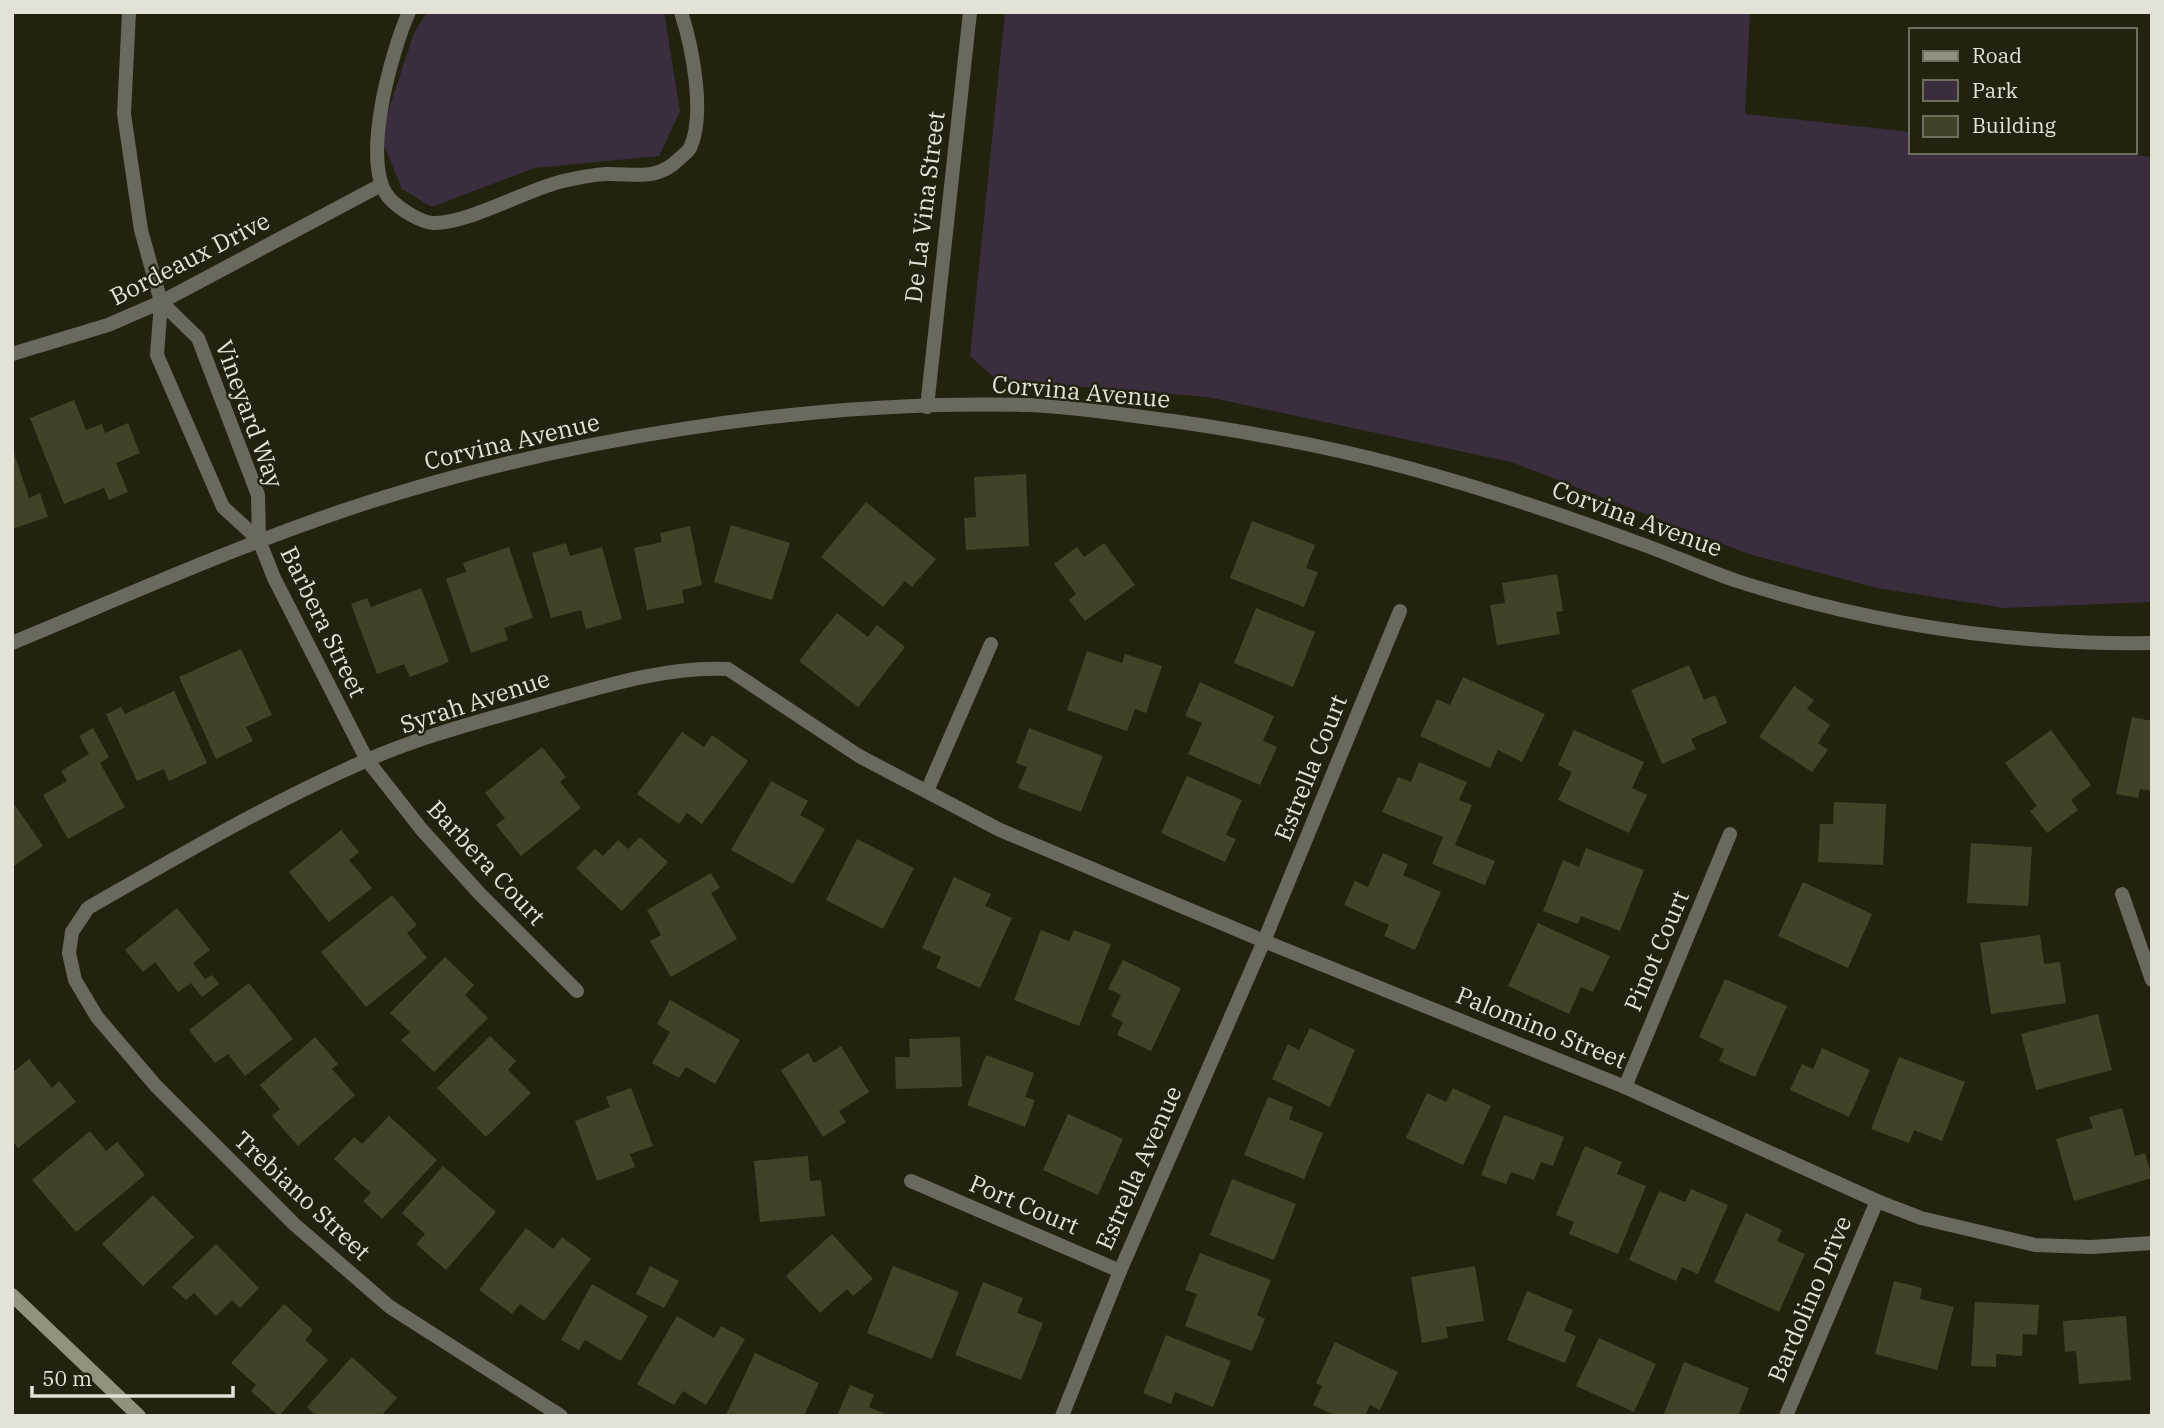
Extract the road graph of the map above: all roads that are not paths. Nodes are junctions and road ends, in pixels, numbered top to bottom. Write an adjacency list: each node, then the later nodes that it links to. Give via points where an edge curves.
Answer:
1 (129, 12): 6 (street, via 124,114 141,230)
2 (409, 12): 5 (street, via 381,100 378,164)
3 (681, 12): 5 (street, via 691,44 695,120 690,148 656,175 606,174 562,181 453,221 431,223 391,200)
4 (970, 12): 8 (street, De La Vina Street)
5 (382, 185): 6 (street, Bordeaux Drive)
6 (161, 302): 7 (street, Bordeaux Drive, via 108,325); 9 (street, Vineyard Way, via 198,338 258,495); 9 (street, via 158,355 223,507)
7 (12, 355)
8 (927, 407): 9 (street, Corvina Avenue, via 809,413 611,442 435,482); 12 (street, Corvina Avenue, via 1031,405 1115,413 1300,443 1500,495 1736,580 1863,613 1963,633 2043,642)
9 (259, 540): 11 (street, Corvina Avenue); 14 (street, Barbera Street)
10 (1399, 611): 18 (street, Estrella Court)
11 (12, 643)
12 (2152, 643)
13 (991, 645): 15 (street)
14 (367, 760): 15 (street, Syrah Avenue, via 590,690 678,671 717,668 728,669 859,756); 19 (street, Syrah Avenue, via 267,808 88,908 72,932); 21 (street, Barbera Court, via 479,893)
15 (927, 791): 18 (street, Palomino Street, via 1000,830)
16 (1730, 834): 22 (street, Pinot Court)
17 (2122, 894): 20 (street)
18 (1264, 941): 22 (street, Palomino Street); 26 (street, Estrella Avenue)
19 (69, 953): 29 (street, Trebiano Street, via 75,981 97,1017 156,1086 294,1224 390,1307)
20 (2152, 980)
21 (577, 991)
22 (1625, 1087): 24 (street, Palomino Street)
23 (911, 1181): 26 (street, Port Court)
24 (1877, 1201): 25 (street, Palomino Street, via 1921,1218 2035,1245); 31 (street, Bardolino Drive)
25 (2152, 1243)
26 (1120, 1270): 30 (street, Estrella Avenue)
27 (12, 1295): 28 (street)
28 (139, 1416)
29 (561, 1416)
30 (1062, 1416)
31 (1786, 1416)

